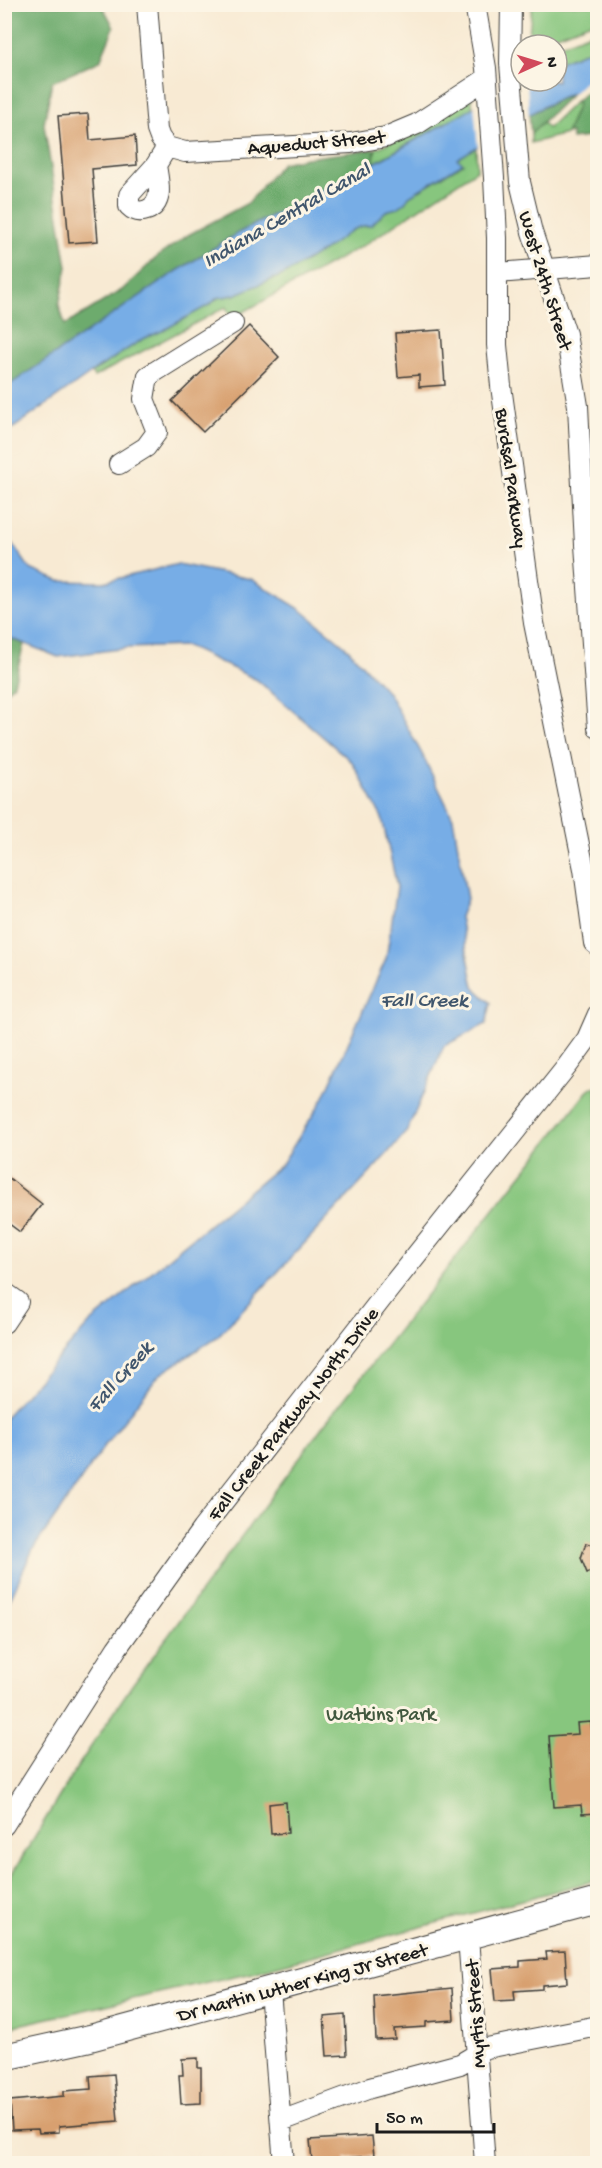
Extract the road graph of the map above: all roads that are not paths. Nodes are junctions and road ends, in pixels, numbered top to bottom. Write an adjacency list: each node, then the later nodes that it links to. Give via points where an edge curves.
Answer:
1 (147, 4): 5 (street, via 157,130)
2 (475, 4): 4 (street, Burdsal Parkway)
3 (512, 4): 8 (street, West 24th Street, via 510,64 517,153 526,210)
4 (487, 86): 5 (street, Aqueduct Street, via 386,137 351,143 185,152); 9 (street, Burdsal Parkway)
5 (167, 147): 6 (street)
6 (156, 165)
7 (597, 265): 8 (street)
8 (545, 269): 9 (street); 12 (street, West 24th Street, via 569,347 578,406)
9 (497, 273): 13 (street, Burdsal Parkway, via 498,364 529,594)
10 (233, 323): 11 (street, via 148,376 144,399 157,432 146,447)
11 (118, 464)
12 (597, 728)
13 (597, 946)
14 (597, 1014): 17 (street, Fall Creek Parkway North Drive, via 587,1039 568,1065 195,1538 106,1666)
15 (11, 1297): 16 (street)
16 (4, 1323)
17 (4, 1825)
18 (597, 1901): 19 (main road, Dr Martin Luther King Jr Street)
19 (468, 1937): 20 (main road, Dr Martin Luther King Jr Street); 22 (street, Myrtis Street)
20 (270, 1990): 23 (main road, Dr Martin Luther King Jr Street); 24 (street)
21 (597, 2026): 22 (street)
22 (477, 2052): 24 (street, via 460,2064 370,2088); 26 (street, Myrtis Street)
23 (4, 2057)
24 (281, 2121): 25 (street)
25 (284, 2163)
26 (485, 2163)

